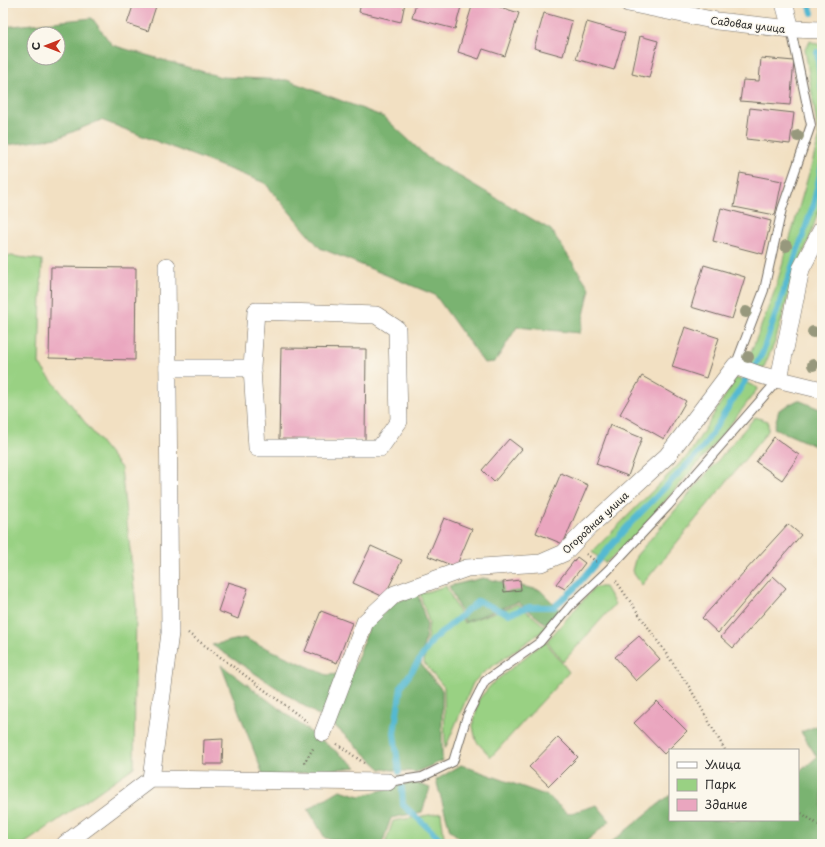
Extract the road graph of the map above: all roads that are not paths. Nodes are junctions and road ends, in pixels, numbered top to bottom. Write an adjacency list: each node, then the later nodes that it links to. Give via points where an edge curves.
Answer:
1 (628, 3): 3 (street, Садовая улица, via 717,21)
2 (784, 3): 3 (street)
3 (791, 29): 4 (street, Садовая улица); 9 (lane, via 811,126 782,209)
4 (822, 30)
5 (822, 229): 10 (street, via 801,269)
6 (166, 266): 7 (street)
7 (168, 368): 8 (street); 13 (street, via 170,633)
8 (252, 368): 8 (street, via 256,311 376,315 397,329 399,421 380,448 257,448)
9 (747, 370): 10 (street); 12 (street, Огородная улица, via 667,456 564,553 541,563 467,568 396,594 365,622)
10 (779, 380): 11 (street); 14 (lane, via 668,506 570,606 540,642 485,681 467,716 453,762 422,777)
11 (822, 390)
12 (323, 733)
13 (150, 779): 14 (street); 15 (street)
14 (388, 782)
15 (66, 844)

